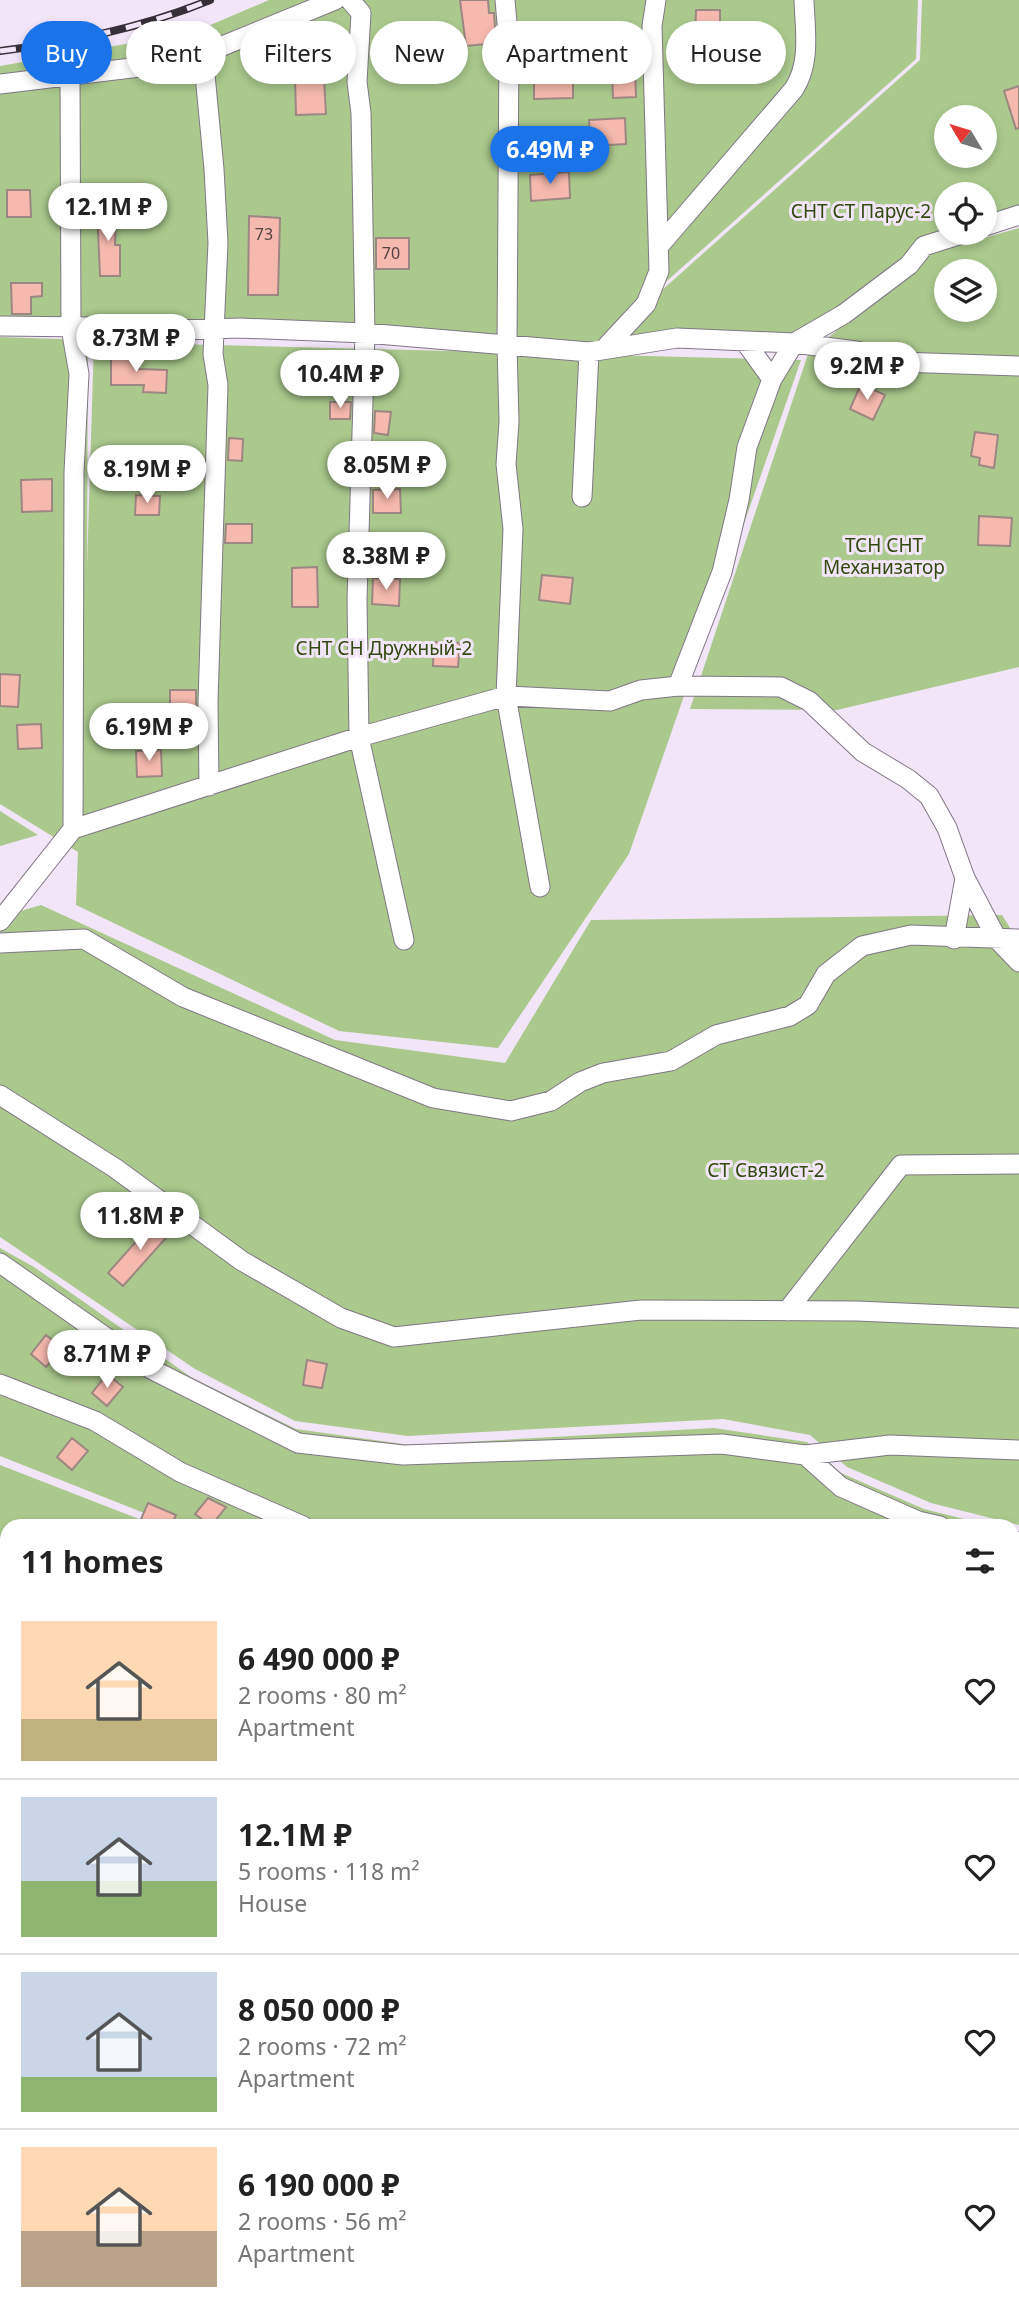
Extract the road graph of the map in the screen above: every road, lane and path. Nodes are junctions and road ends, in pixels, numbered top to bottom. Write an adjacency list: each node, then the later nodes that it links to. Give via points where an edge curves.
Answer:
1 (335, 0): 6 (street)
2 (351, 0): 18 (street, via 361,13 357,82)
3 (505, 0): 21 (street, via 509,44)
4 (656, 0): 14 (street, via 652,26)
5 (804, 0): 14 (street, via 806,60 794,89)
6 (226, 45)
7 (21, 81): 8 (street)
8 (0, 84)
9 (69, 84): 16 (street)
10 (205, 84): 17 (street, via 218,243)
11 (1019, 215): 12 (street)
12 (997, 222)
13 (934, 243): 20 (street, via 924,246 909,265 844,314)
14 (659, 246): 22 (street, via 659,271 646,304)
15 (0, 326): 16 (street)
16 (71, 328): 17 (street); 30 (street, via 79,374 74,486)
17 (214, 330): 18 (street); 29 (street, via 219,385)
18 (365, 333): 21 (street); 28 (street, via 357,600)
19 (746, 343): 20 (street); 22 (street, via 677,338); 24 (street)
20 (794, 343): 23 (street, via 899,362); 24 (street)
21 (507, 345): 22 (street); 27 (street, via 506,464 513,529)
22 (598, 349): 25 (street)
23 (1019, 366)
24 (772, 379): 26 (street, via 747,447 722,572)
25 (582, 496)
26 (678, 686): 27 (street, via 640,690 610,701); 31 (street, via 781,687 810,701 863,752 929,796 947,828)
27 (506, 696): 28 (street); 32 (street)
28 (359, 737): 29 (street); 36 (street)
29 (209, 786): 30 (street)
30 (73, 829): 33 (street)
31 (965, 878): 34 (street); 35 (street)
32 (540, 887)
33 (0, 921)
34 (954, 939): 35 (street); 38 (street, via 911,935 862,946 826,974 808,1005 790,1016 716,1035 671,1061 603,1073 551,1101 511,1111 433,1098 183,996 84,939)
35 (997, 939): 37 (street); 39 (street)
36 (404, 940)
37 (1019, 940)
38 (0, 943)
39 (1019, 962)
40 (0, 1095): 43 (street, via 115,1168 242,1261 341,1318 394,1337 641,1310)
41 (1019, 1164): 43 (street, via 901,1165)
42 (0, 1263): 47 (street, via 151,1368 298,1443 403,1455 722,1444)
43 (787, 1311): 44 (street)
44 (1019, 1318)
45 (0, 1384): 48 (street, via 95,1421 180,1472)
46 (1019, 1450): 47 (street, via 890,1445)
47 (805, 1455): 49 (street, via 841,1488)
48 (287, 1519)
49 (913, 1519)

